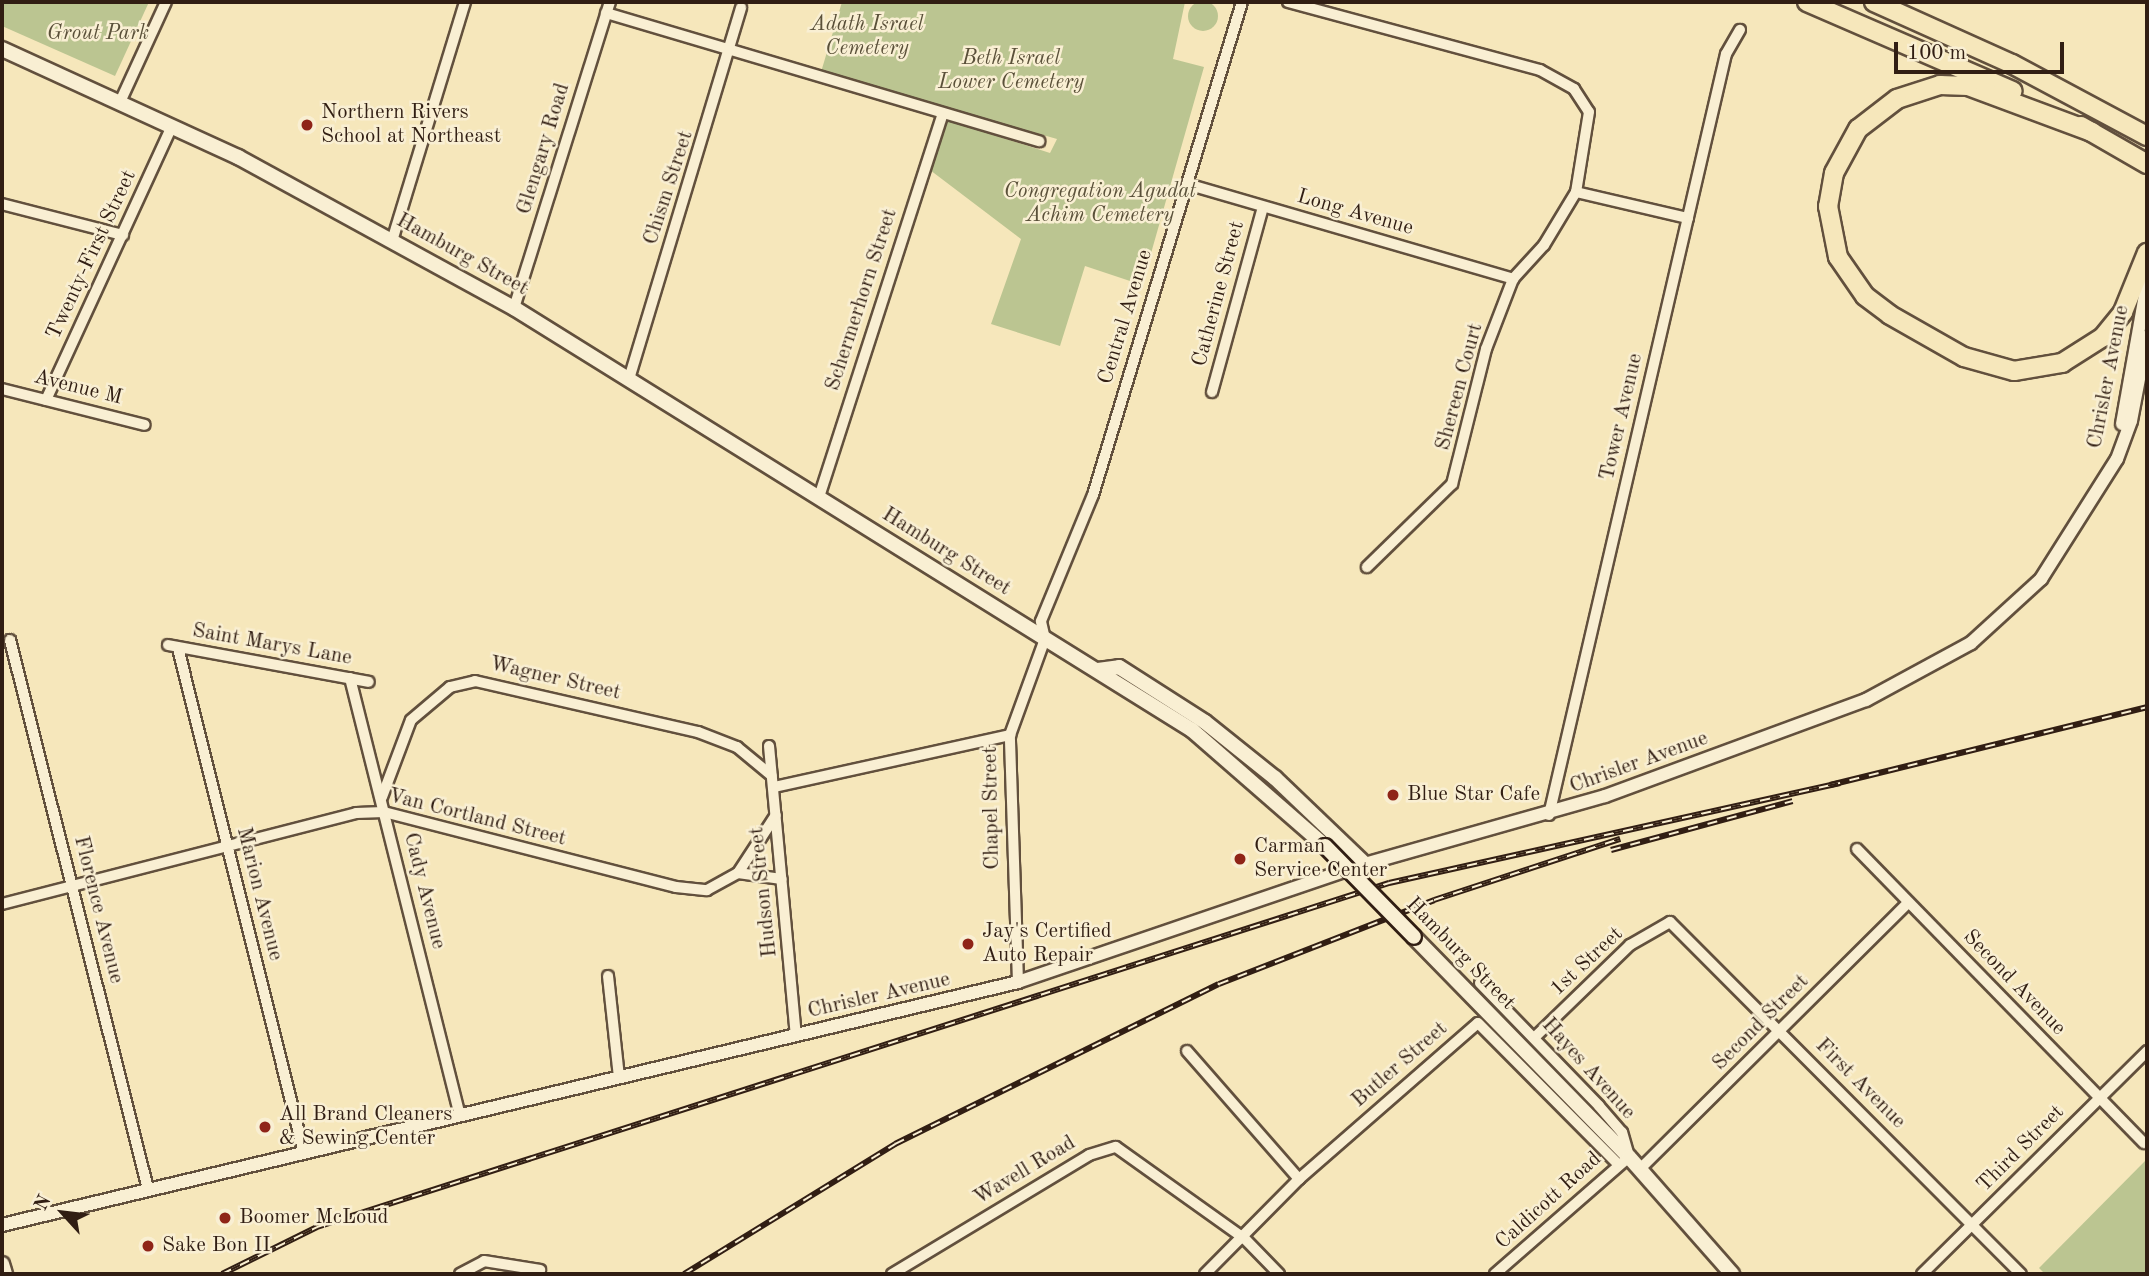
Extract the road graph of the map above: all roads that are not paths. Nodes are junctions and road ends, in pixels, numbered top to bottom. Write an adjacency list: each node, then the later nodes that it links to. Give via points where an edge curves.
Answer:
1 (166, 2): 13 (street)
2 (465, 2): 26 (street)
3 (610, 2): 9 (street, Glengary Road)
4 (1241, 2): 20 (street, Central Avenue)
5 (1288, 2): 21 (street, Shereen Court, via 1540,70 1567,84 1589,112)
6 (1807, 2): 16 (highway, via 1955,63)
7 (1874, 2): 17 (highway, via 2012,64)
8 (741, 8): 12 (street, Chism Street)
9 (606, 13): 12 (street); 30 (street, Glengary Road)
10 (1740, 30): 24 (street, Tower Avenue, via 1726,54)
11 (4, 54): 13 (main road, Hamburg Street)
12 (731, 54): 14 (street); 32 (street, Chism Street)
13 (120, 102): 15 (main road, Hamburg Street)
14 (943, 114): 18 (street); 38 (street, Schermerhorn Street)
15 (172, 126): 25 (street, Twenty-First Street); 26 (main road, Hamburg Street)
16 (2092, 132): 19 (highway); 27 (highway, via 1968,86 1940,85 1897,99 1858,129 1834,173 1828,206 1838,257 1865,296 1890,315 1964,357 2014,371 2062,363 2103,337 2123,312)
17 (2147, 136)
18 (1039, 141)
19 (2147, 164)
20 (1186, 184): 23 (street, Long Avenue); 40 (street, Central Avenue, via 1093,495 1041,621)
21 (1576, 192): 24 (street); 28 (street, Shereen Court, via 1544,245)
22 (2, 204): 25 (street)
23 (1263, 206): 28 (street, Long Avenue); 34 (street, Catherine Street)
24 (1688, 218): 53 (street, Tower Avenue)
25 (123, 235): 35 (street, Twenty-First Street)
26 (393, 240): 30 (main road, Hamburg Street)
27 (2147, 253)
28 (1513, 279): 39 (street, Shereen Court, via 1486,349 1452,484)
29 (2147, 283): 37 (street, Chrisler Avenue)
30 (514, 308): 32 (main road, Hamburg Street)
31 (2147, 337): 37 (street, Chrisler Avenue, via 2131,421)
32 (629, 379): 38 (main road, Hamburg Street)
33 (2, 389): 35 (street, Avenue M)
34 (1212, 392)
35 (46, 400): 36 (street, Avenue M)
36 (145, 425)
37 (2107, 478): 53 (street, Chrisler Avenue, via 2041,579 1946,660 1866,700)
38 (819, 497): 40 (main road, Hamburg Street)
39 (1367, 567)
40 (1045, 639): 43 (main road, Hamburg Street); 46 (street, Chapel Street)
41 (10, 640): 59 (street, Florence Avenue)
42 (173, 646): 44 (street, Saint Marys Lane); 54 (street, Marion Avenue)
43 (1098, 670): 56 (main road, via 1119,667 1216,730); 76 (main road, Hamburg Street, bridge, via 1192,730 1325,846)
44 (350, 678): 45 (street, Saint Marys Lane); 50 (street, Cady Avenue)
45 (369, 682)
46 (1010, 735): 49 (street); 64 (street, Chapel Street)
47 (769, 746): 48 (street, Hudson Street)
48 (772, 776): 49 (street, Hudson Street); 50 (street, Wagner Street, via 737,747 698,732 475,681 450,687 411,720)
49 (774, 787): 52 (street, Hudson Street)
50 (382, 797): 51 (street, Cady Avenue)
51 (384, 812): 54 (street, Van Cortland Street, via 356,813); 57 (street, Van Cortland Street, via 676,887 707,890); 73 (street, Cady Avenue)
52 (776, 815): 57 (street, Van Cortland Street); 58 (street, Hudson Street)
53 (1549, 815): 56 (street, Chrisler Avenue)
54 (226, 845): 59 (street, Van Cortland Street); 75 (street, Marion Avenue)
55 (1857, 849): 60 (street, Second Avenue)
56 (1365, 864): 64 (street, Chrisler Avenue)
57 (738, 873): 58 (street)
58 (782, 879): 67 (street, Hudson Street)
59 (73, 886): 61 (street, Van Cortland Street); 79 (street, Florence Avenue)
60 (1909, 903): 66 (street, Second Street); 72 (street, Second Avenue)
61 (2, 904)
62 (1670, 922): 66 (street, First Avenue); 68 (street, 1st Street, via 1630,945)
63 (608, 976): 71 (street)
64 (1018, 982): 67 (street, Chrisler Avenue)
65 (1480, 983): 68 (street, Hayes Avenue)
66 (1780, 1032): 77 (street, Second Street); 81 (street, First Avenue)
67 (796, 1035): 71 (street, Chrisler Avenue)
68 (1535, 1038): 76 (street, Hayes Avenue, via 1622,1132)
69 (1187, 1051): 78 (street)
70 (2147, 1051): 72 (street, Third Street)
71 (618, 1077): 73 (street, Chrisler Avenue)
72 (2099, 1098): 74 (street, Second Avenue); 81 (street, Third Street)
73 (460, 1115): 75 (street, Chrisler Avenue)
74 (2144, 1143)
75 (303, 1149): 79 (street, Chrisler Avenue)
76 (1624, 1161): 77 (main road, Hamburg Street); 78 (street, Butler Street, via 1478,1023); 90 (street, Caldicott Road)
77 (1640, 1169): 91 (main road, Hamburg Street)
78 (1299, 1179): 82 (street, Butler Street, via 1255,1220)
79 (148, 1189): 80 (street, Chrisler Avenue)
80 (2, 1225)
81 (1972, 1225): 92 (street, Third Street); 93 (street, First Avenue)
82 (1245, 1239): 87 (street, Wavell Road, via 1129,1154 1104,1148); 88 (street, Butler Street); 89 (street, Wavell Road)
83 (2, 1264): 85 (main road)
84 (540, 1270): 86 (street, via 484,1261)
85 (5, 1274)
86 (460, 1274)
87 (893, 1274)
88 (1205, 1274)
89 (1279, 1274)
90 (1495, 1274)
91 (1732, 1274)
92 (1922, 1274)
93 (2021, 1274)

